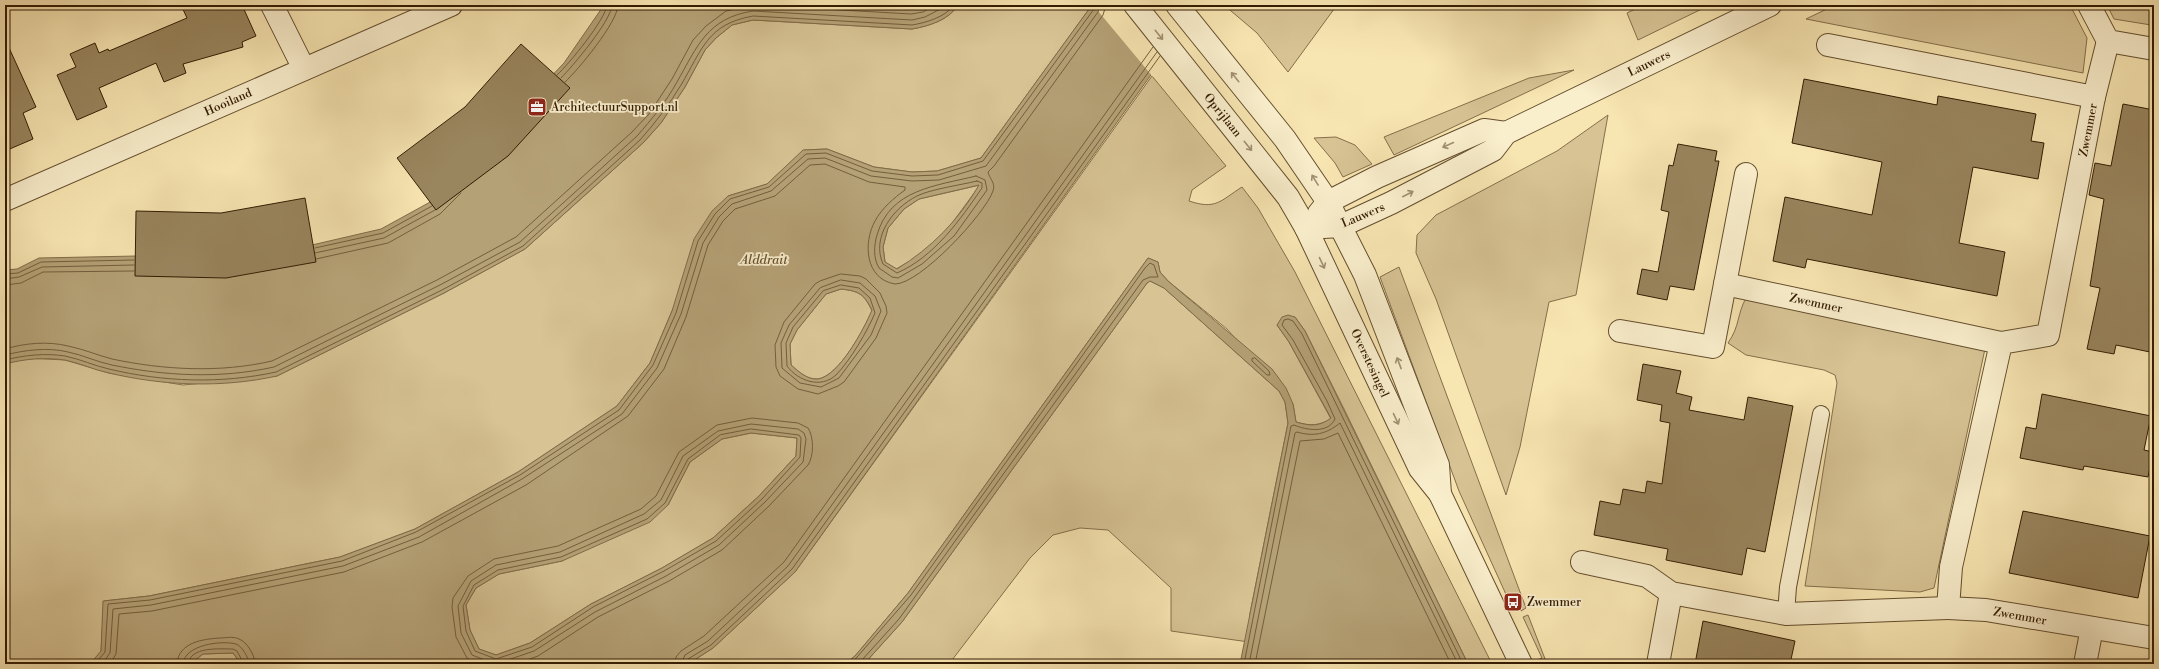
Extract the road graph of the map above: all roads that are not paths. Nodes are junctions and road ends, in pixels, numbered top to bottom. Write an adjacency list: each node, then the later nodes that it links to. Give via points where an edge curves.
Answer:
1 (272, 5): 10 (street)
2 (451, 5): 10 (street, Hooiland)
3 (1135, 5): 17 (street, Oprijlaan, one-way to 17, via 1288,197)
4 (1177, 5): 15 (street, one-way to 4, via 1285,139)
5 (1770, 5): 12 (street, Lauwers)
6 (2089, 5): 7 (street)
7 (2108, 41): 9 (street); 11 (street)
8 (1828, 45): 11 (street, Zwemmer)
9 (2154, 49)
10 (304, 69): 14 (street, Hooiland)
11 (2094, 97): 20 (street, Zwemmer, via 2048,335)
12 (1506, 133): 15 (street, one-way to 15, via 1484,130 1377,177); 16 (street, Lauwers, one-way to 12, via 1493,150)
13 (1746, 174): 18 (street)
14 (5, 200)
15 (1328, 202): 16 (street); 17 (street)
16 (1342, 226): 17 (street, Lauwers); 22 (street, Overstesingel, one-way to 16, via 1438,465 1365,275)
17 (1306, 228): 22 (street, Overstesingel, one-way to 22, via 1420,469)
18 (1725, 284): 19 (street, via 1713,347); 20 (street, Zwemmer)
19 (1620, 331)
20 (2001, 343): 25 (street, via 1950,567)
21 (1821, 414): 26 (lane, via 1788,587)
22 (1440, 494): 29 (street, Overstesingel)
23 (1582, 562): 24 (street, Zwemmer, via 1647,576)
24 (1671, 593): 26 (street, Zwemmer); 30 (street)
25 (1948, 608): 26 (street, Zwemmer); 27 (street, Zwemmer, via 1986,610)
26 (1786, 614)
27 (2092, 628): 28 (street, Zwemmer); 31 (street)
28 (2154, 638)
29 (1521, 664)
30 (1658, 664)
31 (2085, 664)

